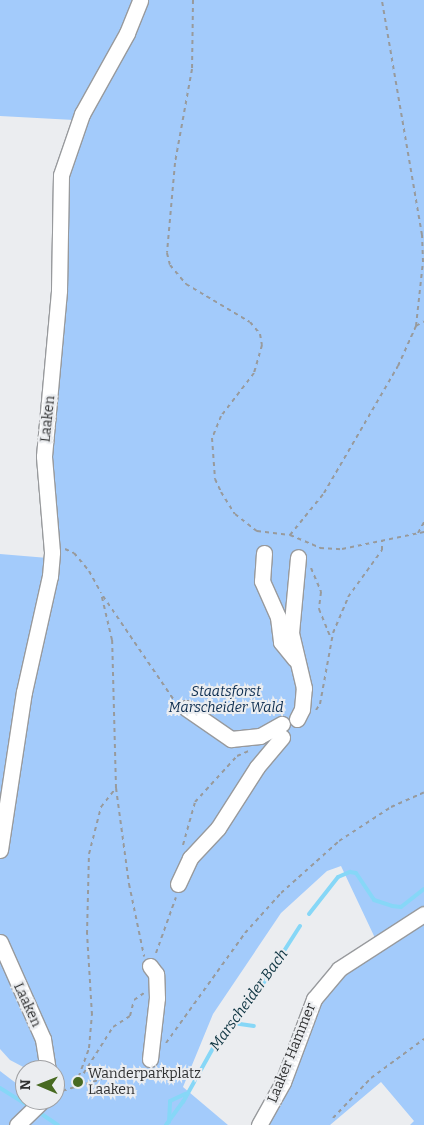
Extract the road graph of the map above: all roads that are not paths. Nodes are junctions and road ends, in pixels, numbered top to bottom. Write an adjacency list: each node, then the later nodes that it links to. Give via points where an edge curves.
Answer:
1 (140, 0): 7 (street, Laaken, via 128,33 82,114 61,175 59,290 44,456 52,552 50,576 24,692)
2 (264, 553): 4 (street, via 262,581 278,617 281,642)
3 (303, 558): 4 (street, via 291,633)
4 (301, 666): 6 (street, via 302,709)
5 (183, 707): 8 (street, via 231,739 282,731 218,828 190,858)
6 (297, 719)
7 (0, 850)
8 (178, 884)
9 (424, 914): 16 (street, Laaker Hammer, via 340,969 314,999 283,1082)
10 (0, 942): 13 (street, Laaken, via 43,1039)
11 (150, 966): 12 (street, via 156,974 157,998)
12 (150, 1059)
13 (46, 1060)
14 (34, 1110): 15 (street)
15 (17, 1125)
16 (259, 1125)

